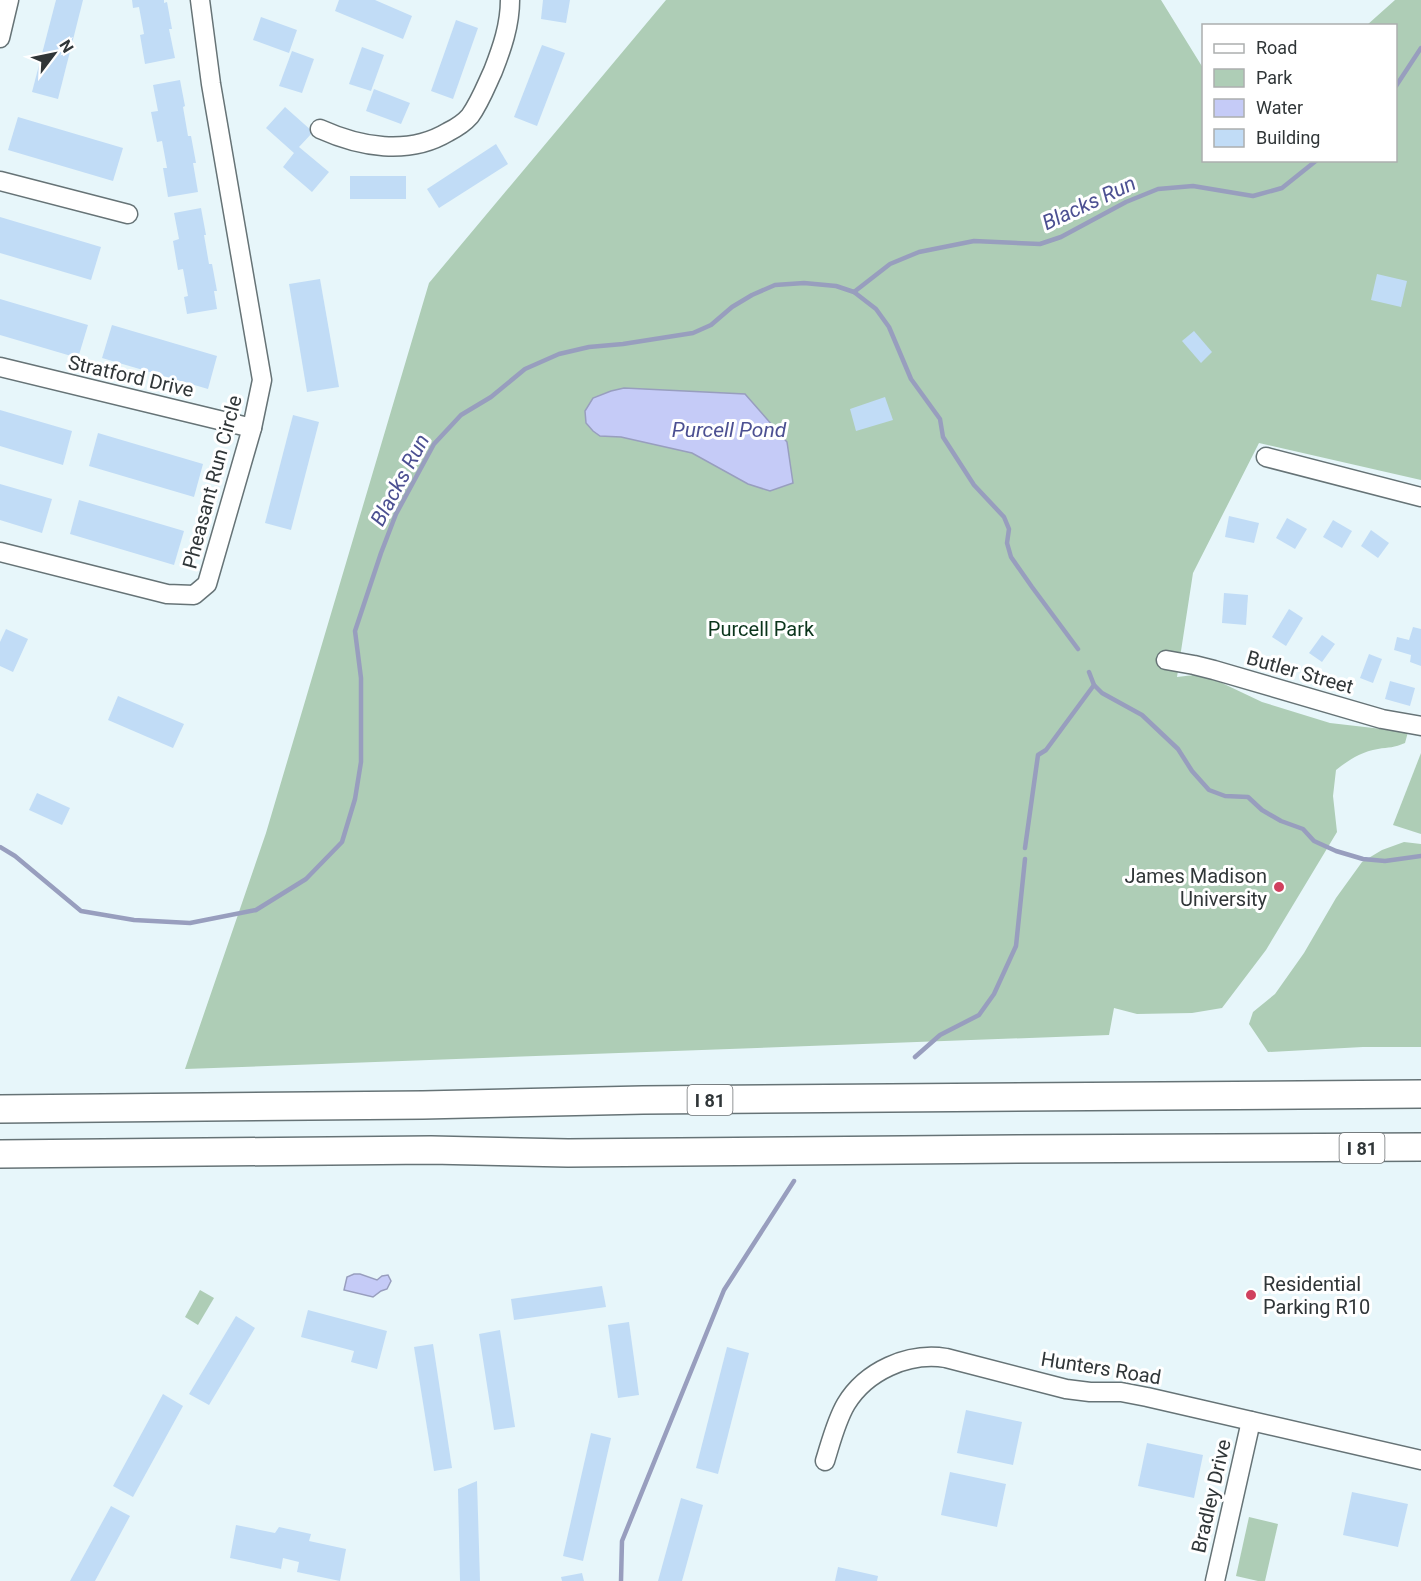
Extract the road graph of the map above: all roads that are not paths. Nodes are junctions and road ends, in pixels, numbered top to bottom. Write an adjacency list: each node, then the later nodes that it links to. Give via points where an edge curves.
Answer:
1 (9, 0): 4 (street)
2 (200, 0): 9 (street, Pheasant Run Circle, via 262,380)
3 (510, 0): 5 (street, via 504,42 484,91 470,116 455,129 426,142 394,147 353,141)
4 (0, 39)
5 (320, 129)
6 (0, 181): 7 (street)
7 (128, 214)
8 (0, 367): 9 (street, Stratford Drive)
9 (252, 428): 12 (street, Pheasant Run Circle, via 207,584 194,595 167,594)
10 (1266, 457): 11 (street)
11 (1421, 498)
12 (0, 552)
13 (1166, 660): 14 (street, Butler Street, via 1194,664 1382,719)
14 (1421, 726)
15 (1421, 1094): 16 (highway, I 81)
16 (0, 1109)
17 (1421, 1147): 18 (highway, I 81)
18 (1302, 1148): 19 (highway, I 81); 20 (highway)
19 (0, 1154)
20 (1421, 1160)
21 (1251, 1421): 22 (street, Hunters Road); 23 (street, Hunters Road, via 1126,1393 1066,1389 926,1357 888,1367 860,1388 845,1406); 24 (street, Bradley Drive)
22 (1421, 1460)
23 (825, 1461)
24 (1215, 1581)

